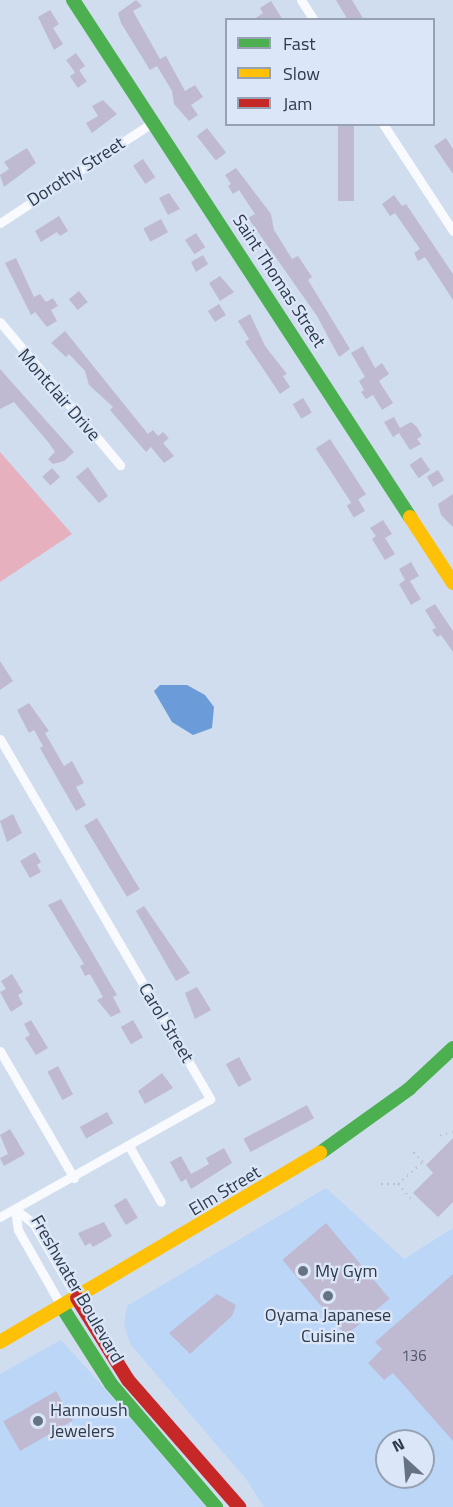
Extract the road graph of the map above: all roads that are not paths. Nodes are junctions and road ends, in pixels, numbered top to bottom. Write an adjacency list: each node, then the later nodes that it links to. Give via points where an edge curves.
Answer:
1 (73, 0): 4 (street, Saint Thomas Street)
2 (301, 0): 3 (street)
3 (313, 18)
4 (153, 122): 6 (street, Dorothy Street); 10 (street, Saint Thomas Street)
5 (384, 126): 7 (street)
6 (0, 223)
7 (453, 231)
8 (0, 322): 9 (street, Montclair Drive)
9 (120, 465)
10 (453, 583)
11 (0, 739): 14 (street, Carol Street, via 210,1099)
12 (453, 1048): 19 (street, Elm Street, via 409,1089 342,1139)
13 (0, 1051): 15 (street)
14 (129, 1146): 15 (street, Carol Street); 16 (street)
15 (74, 1178): 17 (street, Carol Street)
16 (161, 1202)
17 (15, 1209): 18 (street, Carol Street); 19 (street, Freshwater Boulevard, via 33,1223); 20 (street, Freshwater Boulevard, via 18,1230)
18 (0, 1217)
19 (77, 1298): 20 (street, Elm Street); 23 (street, Freshwater Boulevard, via 128,1380)
20 (62, 1307): 21 (street, Elm Street); 22 (street, Freshwater Boulevard, via 111,1384)
21 (0, 1342)
22 (216, 1507)
23 (239, 1507)

